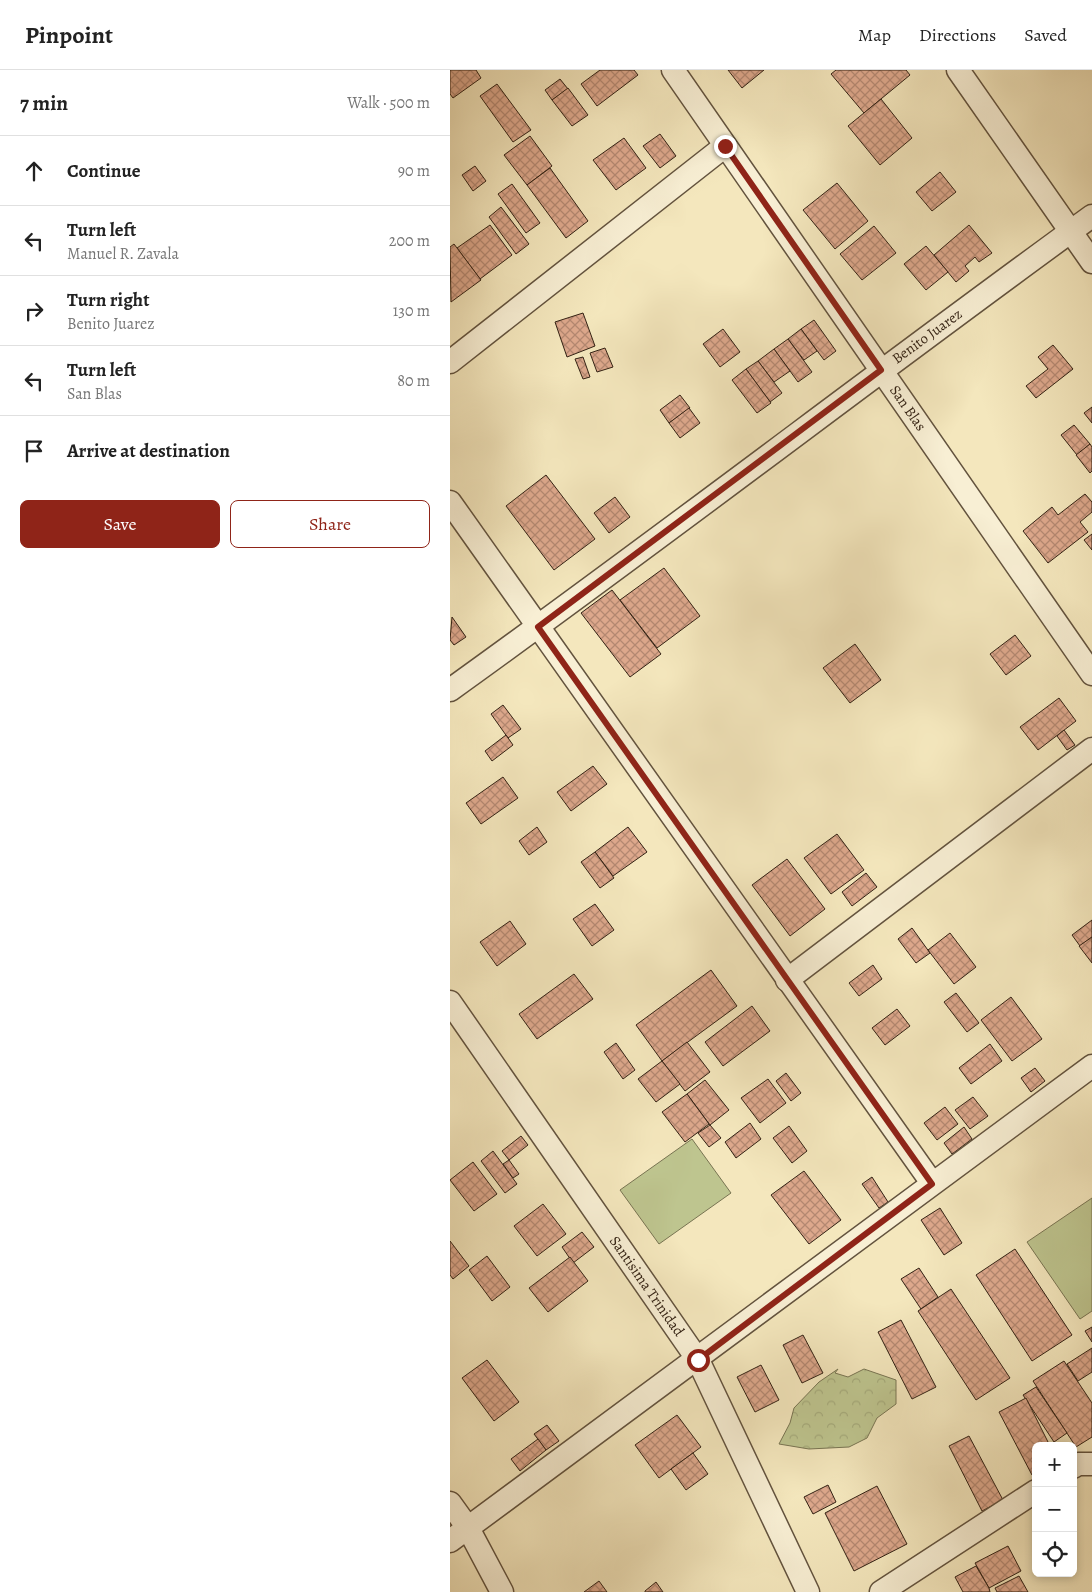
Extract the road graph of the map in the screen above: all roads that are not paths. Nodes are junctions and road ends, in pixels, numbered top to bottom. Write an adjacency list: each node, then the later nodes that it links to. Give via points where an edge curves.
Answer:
1 (672, 70): 3 (street, San Blas)
2 (958, 70): 5 (street)
3 (725, 146): 7 (street); 8 (street, San Blas)
4 (1092, 216): 5 (street, Benito Juarez)
5 (1071, 231): 6 (street); 8 (street, Benito Juarez)
6 (1092, 262)
7 (450, 362)
8 (881, 370): 10 (street, Benito Juarez); 11 (street, San Blas)
9 (450, 502): 10 (street)
10 (538, 627): 12 (street, Benito Juarez); 14 (street)
11 (1092, 674)
12 (450, 690)
13 (1092, 749): 14 (street)
14 (787, 980): 17 (street)
15 (451, 1006): 18 (street, Santisima Trinidad)
16 (1092, 1066): 17 (street)
17 (932, 1184): 18 (street)
18 (698, 1360): 23 (street); 25 (street, Santisima Trinidad)
19 (1092, 1464): 20 (street)
20 (1077, 1465)
21 (1032, 1494): 26 (street)
22 (450, 1503): 23 (street)
23 (459, 1535): 24 (street)
24 (502, 1592)
25 (808, 1592)
26 (881, 1592)

